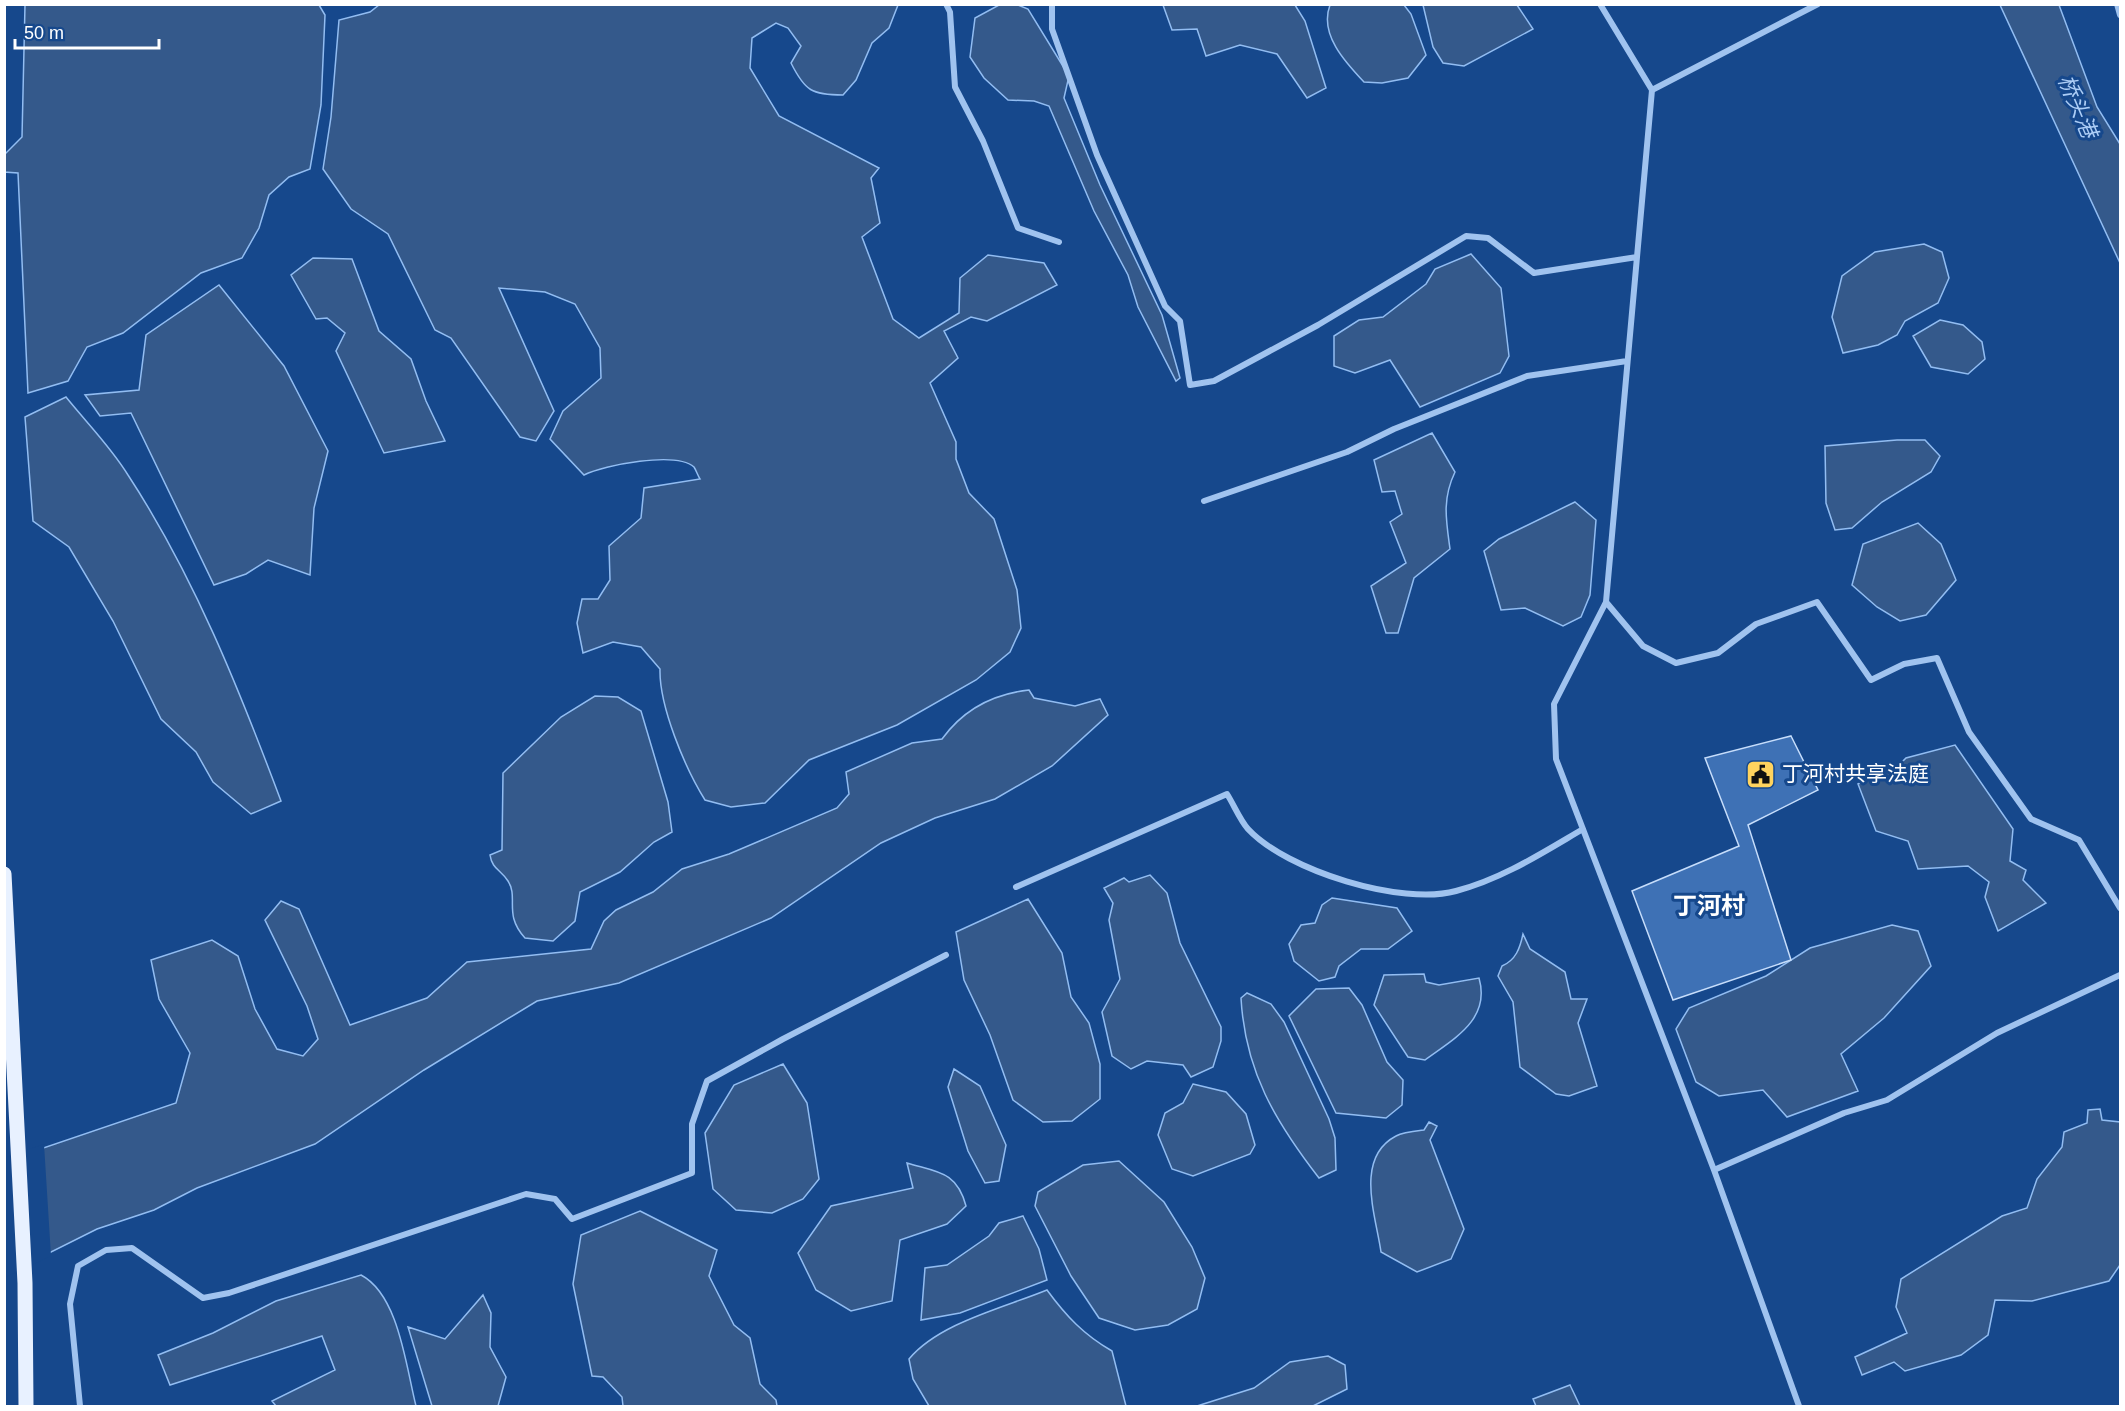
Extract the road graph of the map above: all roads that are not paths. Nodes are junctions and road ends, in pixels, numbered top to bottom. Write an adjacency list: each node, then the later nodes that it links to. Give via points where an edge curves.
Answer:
1 (946, 4): 8 (street, via 950,12 955,87 983,141 1018,228)
2 (1052, 4): 9 (street, via 1052,29 1097,155 1165,306 1180,321 1190,385 1214,381 1318,325 1466,236 1488,238 1534,273)
3 (1600, 4): 7 (street)
4 (1818, 4): 7 (street)
5 (2116, 4): 6 (street)
6 (2121, 15)
7 (1652, 90): 9 (street)
8 (1059, 242)
9 (1636, 257): 10 (street)
10 (1627, 361): 11 (street, via 1527,376 1347,452); 12 (street)
11 (1204, 501)
12 (1606, 602): 13 (street, via 1554,704 1556,759); 16 (street, via 1643,646 1676,663 1718,653 1756,624 1817,602 1871,680 1904,664 1937,658 1969,732 2031,819 2079,840)
13 (1583, 829): 15 (street, via 1502,876 1454,892 1413,893 1367,887 1315,873 1274,852 1247,828 1227,794); 19 (street)
14 (4, 874): 20 (main road, via 25,1283)
15 (1016, 887)
16 (2121, 908)
17 (946, 955): 21 (street, via 707,1082 692,1124 692,1173 572,1220 555,1199 526,1194 229,1293 203,1298 132,1248 106,1250 78,1266 70,1304)
18 (2121, 975): 19 (street, via 1997,1033 1887,1100 1844,1113)
19 (1714, 1170): 22 (street)
20 (26, 1407)
21 (80, 1407)
22 (1799, 1407)

